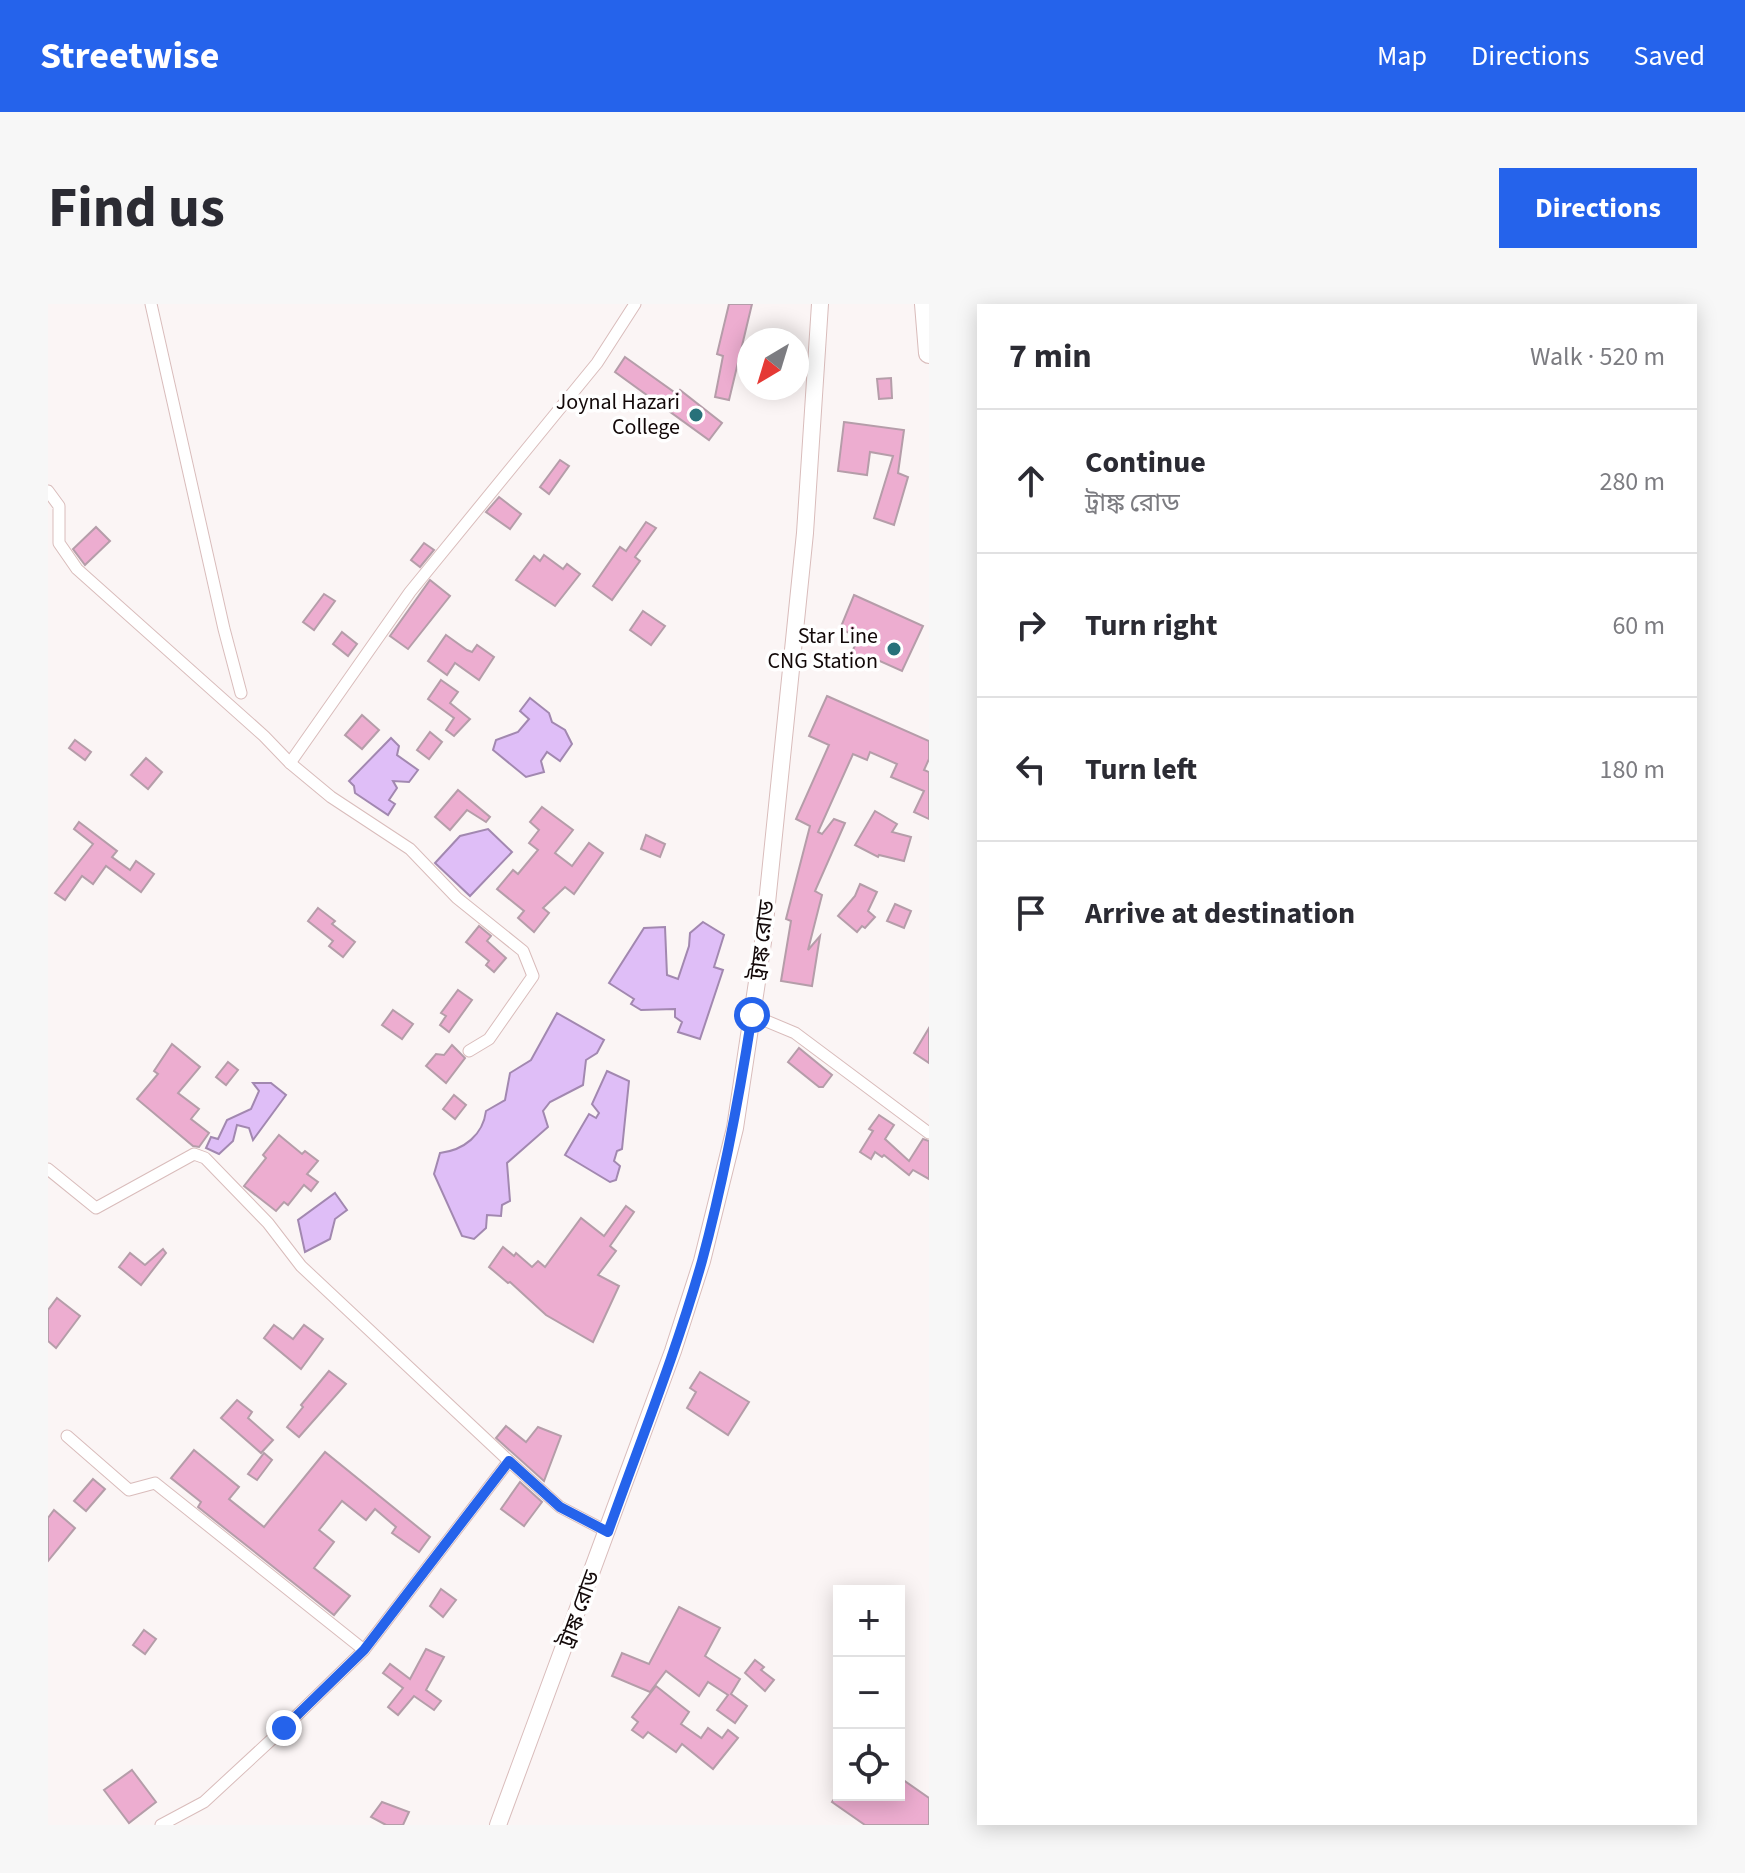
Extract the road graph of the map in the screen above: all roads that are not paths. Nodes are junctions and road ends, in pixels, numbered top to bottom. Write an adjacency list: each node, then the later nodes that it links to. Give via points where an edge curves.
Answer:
1 (151, 304): 7 (street)
2 (635, 304): 8 (street, via 597,363 410,592)
3 (820, 304): 9 (main road, ট্রাঙ্ক রোড, via 805,533)
4 (925, 304): 5 (highway)
5 (929, 353)
6 (48, 491): 8 (street, via 59,506 59,543 77,569)
7 (241, 693)
8 (290, 763): 10 (street, via 410,849 468,907 523,951 533,976 489,1039)
9 (752, 1015): 11 (street, via 795,1033); 15 (main road, ট্রাঙ্ক রোড, via 735,1128 702,1261)
10 (469, 1051)
11 (929, 1133)
12 (48, 1169): 14 (street, via 96,1208 194,1154 205,1158 301,1266)
13 (67, 1436): 16 (street, via 129,1490 155,1483)
14 (509, 1461): 15 (street, via 560,1507); 16 (street)
15 (608, 1532): 18 (main road, ট্রাঙ্ক রোড)
16 (364, 1650): 17 (street, via 204,1802)
17 (161, 1825)
18 (498, 1825)

